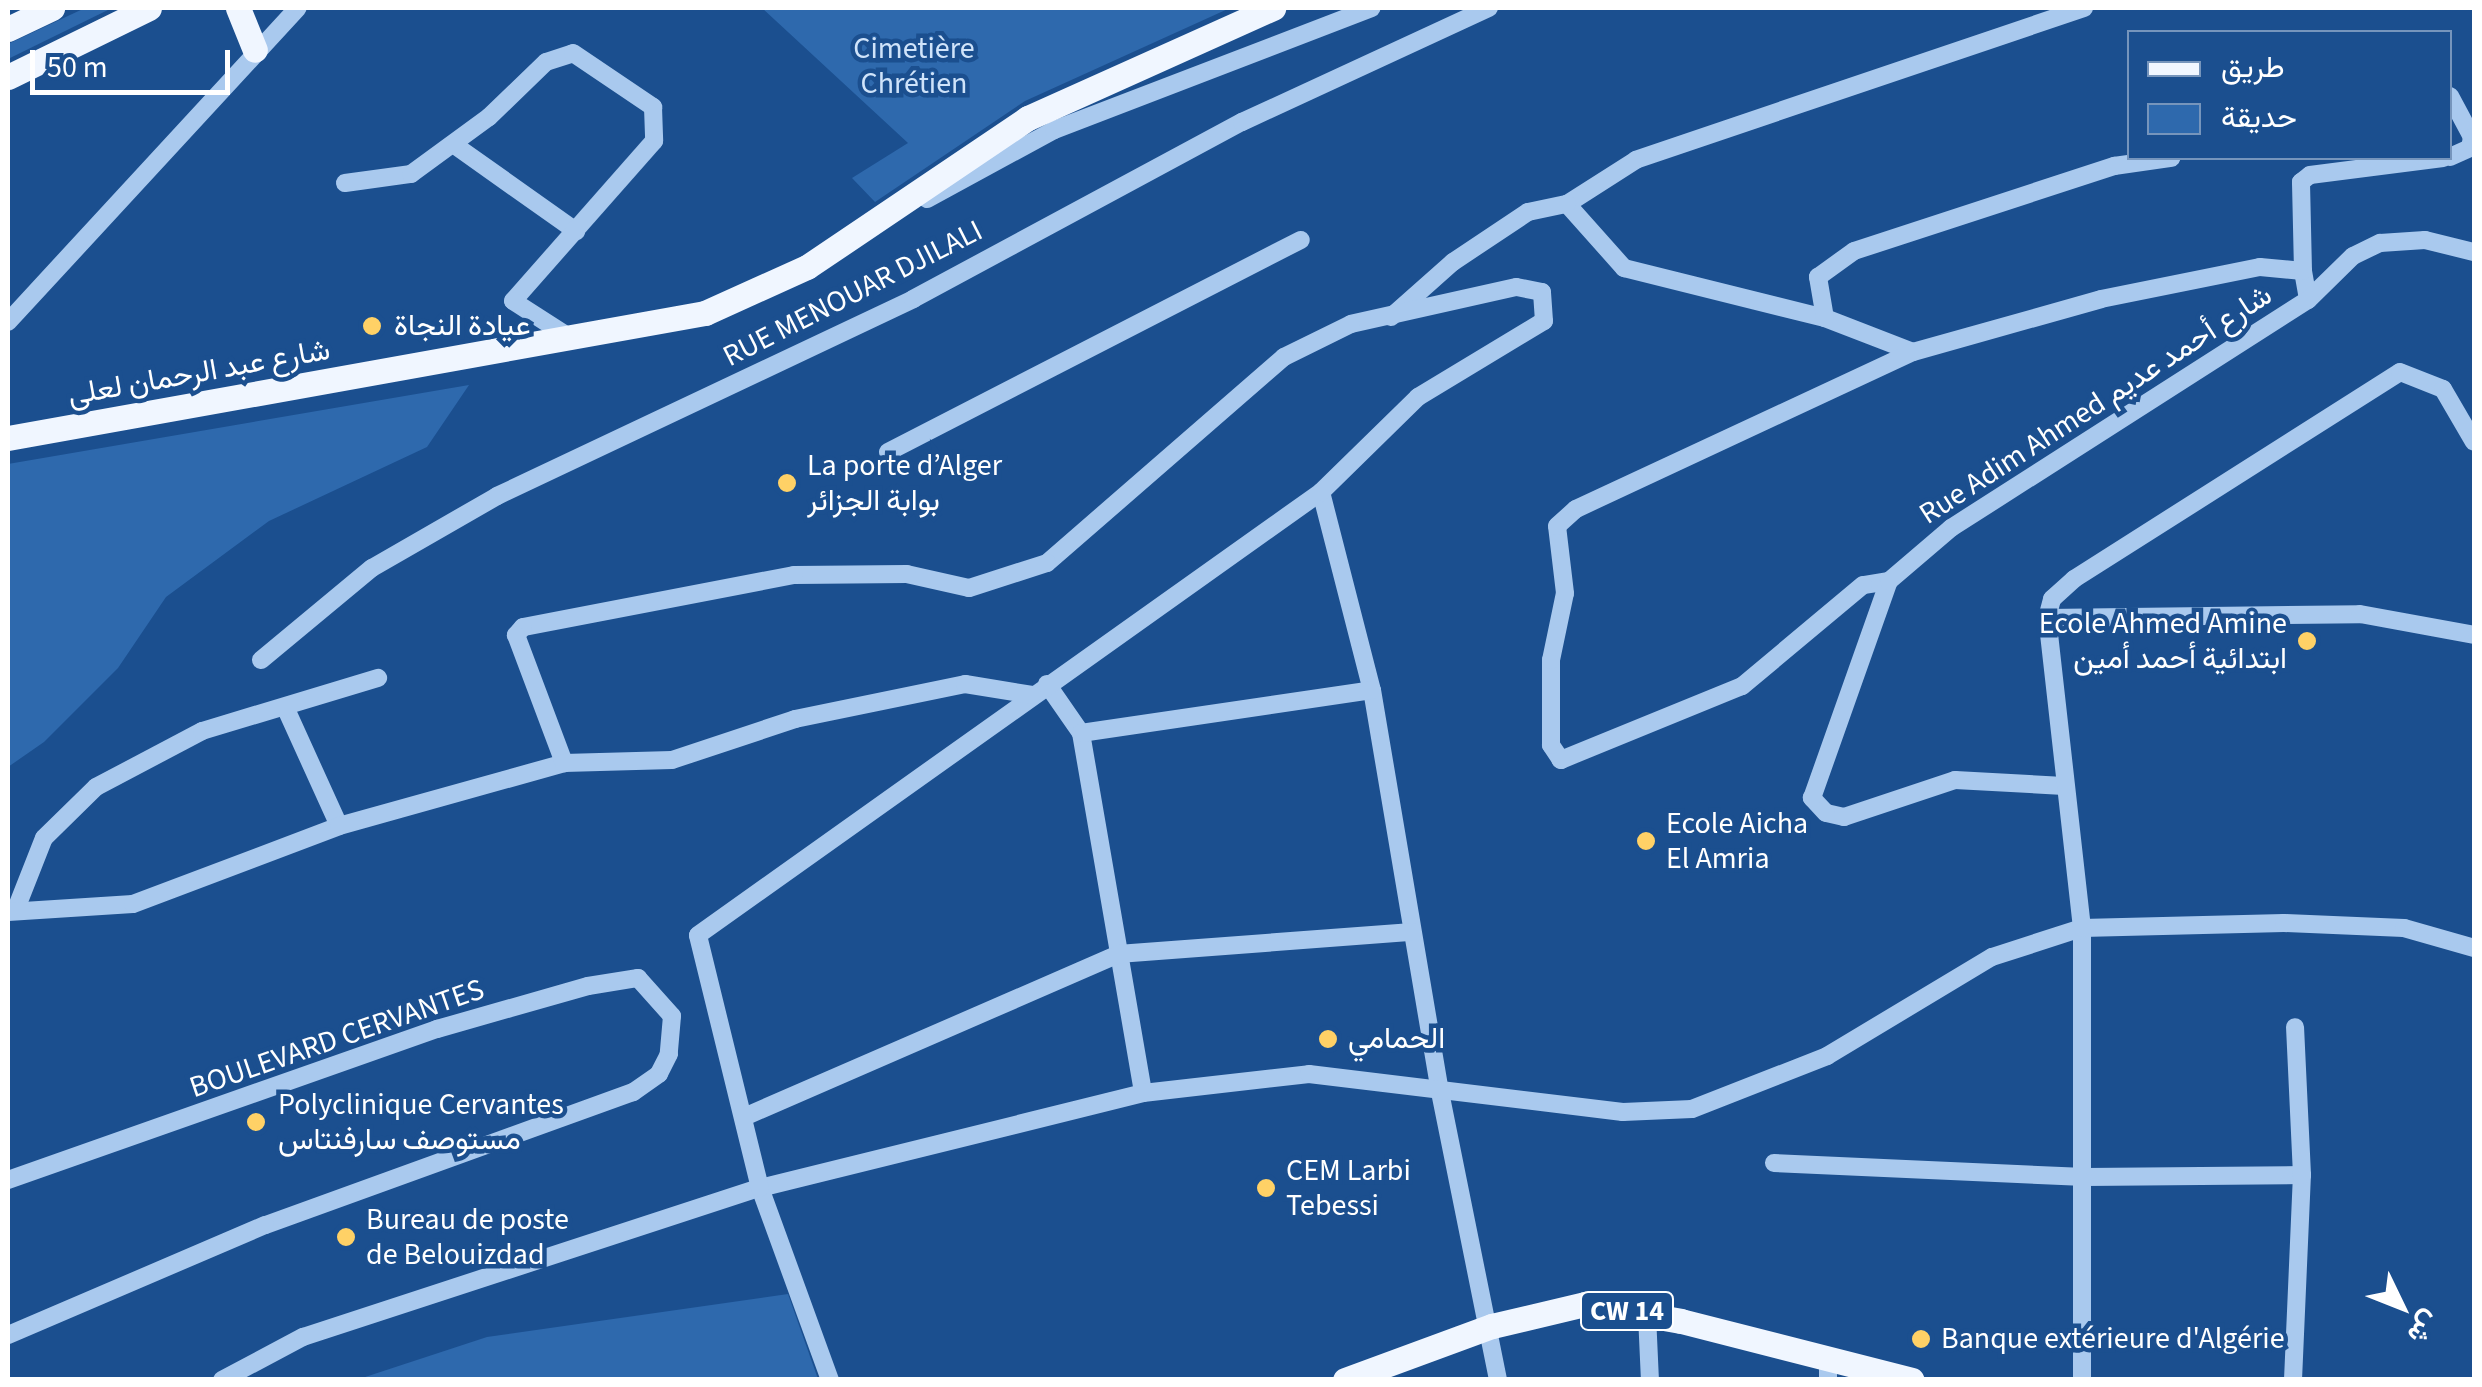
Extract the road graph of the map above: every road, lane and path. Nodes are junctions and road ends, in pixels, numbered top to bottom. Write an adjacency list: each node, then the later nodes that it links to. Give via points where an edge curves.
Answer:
1 (52, 8): 9 (main road)
2 (149, 8): 11 (main road)
3 (238, 8): 10 (main road)
4 (298, 8): 10 (street)
5 (1274, 8): 21 (main road, شارع عبد الرحمان لعلى, via 1028,118)
6 (1371, 8): 21 (street, via 1054,130)
7 (1489, 8): 37 (street, RUE MENOUAR DJILALI, via 1242,122 913,300 496,496 372,568)
8 (2084, 8): 18 (street, via 1636,160)
9 (8, 29)
10 (255, 50): 27 (street)
11 (8, 77)
12 (2452, 100): 14 (street, via 2472,137 2470,148)
13 (453, 144): 17 (street, via 411,174); 19 (street); 19 (street, via 546,62 573,53 653,107 654,141)
14 (2452, 155)
15 (2156, 160): 25 (street, via 2114,166 1854,251 1818,277)
16 (2429, 160): 23 (street, via 2302,182)
17 (345, 183)
18 (1568, 204): 25 (street, via 1624,268); 26 (street, via 1528,212 1453,262)
19 (576, 231): 28 (street, via 512,301)
20 (1301, 240): 32 (street)
21 (838, 246): 28 (main road, شارع عبد الرحمان لعلى, via 705,313)
22 (2474, 252): 24 (street, via 2425,240 2380,243 2353,256)
23 (2303, 271): 24 (street, Rue Adim Ahmed شارع أحمد عديم); 29 (street, Rue Adim Ahmed شارع أحمد عديم, via 2260,267 2119,295)
24 (2308, 300): 34 (street, Rue Adim Ahmed شارع أحمد عديم, via 1951,528)
25 (1825, 318): 29 (street)
26 (1387, 320): 33 (street, via 1516,287 1538,288 1547,313 1544,321 1418,397); 43 (street, via 1351,324 1284,357 1047,563 969,588 907,574 794,574 523,627 516,636 518,651)
27 (8, 322)
28 (572, 340): 30 (main road, شارع عبد الرحمان لعلى)
29 (1913, 352): 34 (street, Rue Adim Ahmed شارع أحمد عديم, via 1576,508 1557,526 1565,593 1552,660 1551,745 1561,760 1742,686 1864,585)
30 (15, 435)
31 (2474, 442): 35 (street, via 2444,389 2400,372 2074,578 2052,599)
32 (888, 452)
33 (1321, 492): 39 (street); 40 (street)
34 (1889, 581): 44 (street, Rue Adim Ahmed شارع أحمد عديم, via 1812,798 1826,813 1844,817 1955,780)
35 (2047, 618): 36 (street, via 2360,614); 44 (street)
36 (2474, 635)
37 (260, 660)
38 (378, 678): 41 (street)
39 (1039, 690): 42 (street); 43 (street, via 965,684 930,689 795,719 672,760); 54 (street, via 698,935)
40 (1372, 690): 42 (street); 48 (street)
41 (286, 709): 45 (street); 46 (street, via 202,731 96,787 44,838)
42 (1081, 732): 50 (street)
43 (564, 763): 45 (street)
44 (2064, 786): 47 (street)
45 (339, 826): 46 (street, via 133,904)
46 (12, 910)
47 (2082, 928): 49 (street, via 2404,928); 52 (street, via 1992,958 1827,1056 1692,1109 1623,1112); 57 (street)
48 (1412, 932): 50 (street); 52 (street)
49 (2474, 948)
50 (1118, 954): 53 (street); 54 (street)
51 (2295, 1028): 56 (street)
52 (1440, 1092): 53 (street, via 1309,1074); 61 (street)
53 (1143, 1093): 59 (street)
54 (744, 1116): 59 (street)
55 (1774, 1163): 57 (street)
56 (2302, 1175): 57 (street); 71 (street)
57 (2085, 1177): 70 (street)
58 (8, 1180): 62 (street, BOULEVARD CERVANTES, via 451,1025 588,986 638,978 672,1016 669,1054 659,1074 634,1092 264,1225)
59 (760, 1188): 64 (street, via 303,1337); 65 (street)
60 (1648, 1315): 61 (main road, CW 14, via 1585,1304); 63 (main road, CW 14); 68 (street)
61 (1492, 1326): 66 (main road, CW 14); 67 (street)
62 (8, 1335)
63 (1828, 1368): 69 (main road, CW 14)
64 (222, 1380)
65 (830, 1380)
66 (1346, 1380)
67 (1498, 1380)
68 (1650, 1380)
69 (1912, 1380)
70 (2082, 1380)
71 (2293, 1380)

